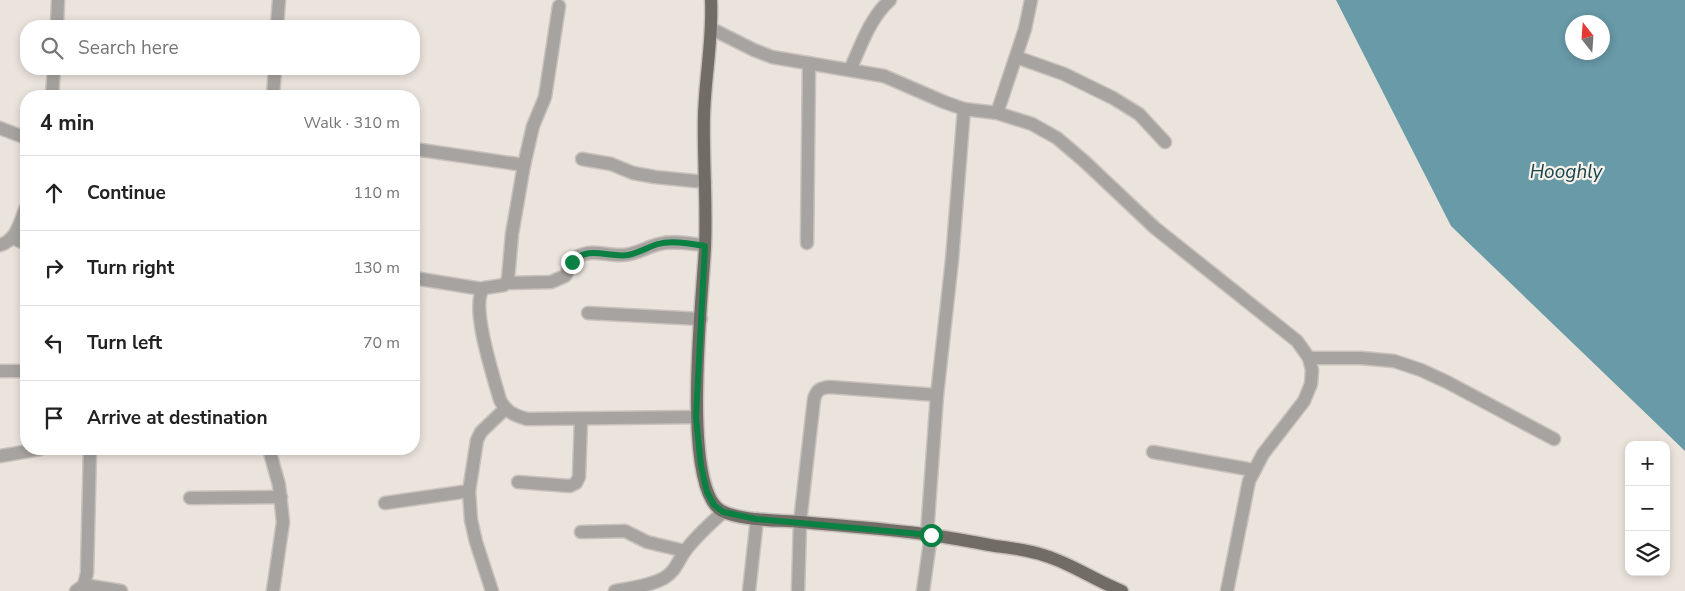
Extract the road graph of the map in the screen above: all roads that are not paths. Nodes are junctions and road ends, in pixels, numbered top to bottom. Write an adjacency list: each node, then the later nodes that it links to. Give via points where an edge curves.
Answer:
1 (58, 0): 7 (street)
2 (279, 0): 8 (street)
3 (711, 0): 9 (main road)
4 (890, 0): 12 (street, via 870,24)
5 (1031, 0): 10 (street)
6 (559, 6): 24 (street, via 545,97 533,126)
7 (57, 20)
8 (277, 20)
9 (712, 29): 11 (street, via 772,57); 25 (main road, via 704,117)
10 (1016, 57): 18 (street); 21 (street, via 1064,74 1113,98 1139,114)
11 (809, 63): 12 (street); 29 (street)
12 (850, 70): 17 (street, via 884,76)
13 (54, 75): 15 (street)
14 (275, 75): 16 (street)
15 (52, 90)
16 (273, 90)
17 (964, 109): 18 (street); 40 (street)
18 (997, 113): 37 (street, via 1032,124 1057,138 1155,228 1297,342)
19 (0, 128): 20 (street)
20 (20, 136)
21 (1165, 142)
22 (420, 150): 24 (street)
23 (582, 159): 25 (street, via 610,164 633,173)
24 (524, 165): 33 (street)
25 (705, 182): 31 (main road)
26 (20, 221): 27 (street)
27 (13, 238): 28 (street); 30 (street)
28 (20, 241)
29 (807, 243)
30 (0, 244)
31 (705, 246): 33 (street, via 669,242 630,254 592,252 576,258 565,276 558,280); 36 (main road)
32 (420, 279): 34 (street)
33 (506, 283): 34 (street)
34 (482, 289): 41 (street, via 479,304 482,332)
35 (588, 313): 36 (street)
36 (701, 319): 42 (main road)
37 (1309, 358): 44 (street, via 1394,361 1422,370); 50 (street, via 1311,384 1304,401)
38 (0, 372): 39 (street)
39 (20, 372)
40 (937, 395): 58 (street, via 830,387 818,390 814,399); 60 (street)
41 (505, 409): 43 (street, via 514,416 527,419); 52 (street, via 481,432)
42 (696, 417): 43 (street); 56 (main road, via 707,492 714,505)
43 (581, 419): 51 (street, via 579,477 576,483 570,486)
44 (1554, 439)
45 (20, 452): 49 (street)
46 (1153, 452): 50 (street)
47 (90, 455): 63 (street, via 87,573)
48 (270, 455): 53 (street)
49 (0, 456)
50 (1253, 470): 72 (street, via 1245,495)
51 (518, 482)
52 (469, 491): 55 (street); 66 (street, via 476,542)
53 (281, 497): 54 (street); 64 (street)
54 (190, 498)
55 (384, 503)
56 (723, 512): 57 (main road); 61 (street)
57 (756, 519): 58 (main road); 68 (street)
58 (800, 522): 60 (main road); 69 (street)
59 (581, 532): 61 (street, via 625,531 647,542)
60 (929, 534): 70 (street); 71 (main road, via 1044,555)
61 (685, 551): 62 (street)
62 (663, 586): 67 (street)
63 (80, 588): 65 (street)
64 (276, 590)
65 (121, 591)
66 (492, 591)
67 (615, 591)
68 (749, 591)
69 (798, 591)
70 (923, 591)
71 (1122, 591)
72 (1228, 591)

